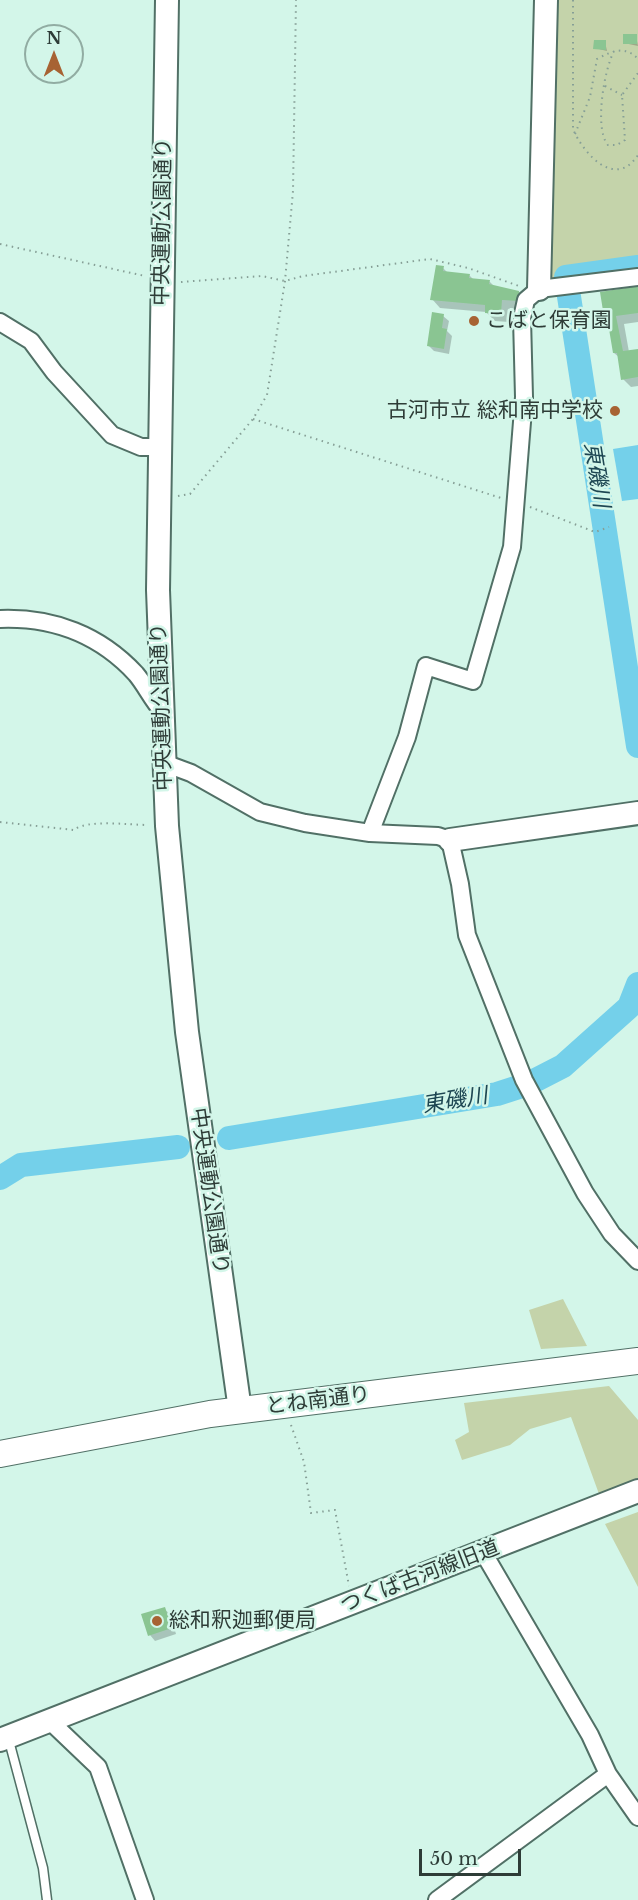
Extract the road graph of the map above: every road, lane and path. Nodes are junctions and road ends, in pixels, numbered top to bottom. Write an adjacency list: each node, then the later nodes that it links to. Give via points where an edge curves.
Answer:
1 (167, 0): 14 (street, 中央運動公園通り)
2 (296, 0): 15 (path, via 293,191)
3 (546, 0): 16 (street)
4 (573, 0): 10 (path)
5 (614, 51): 8 (path)
6 (638, 60): 10 (path, via 631,52 620,50 597,59 590,98)
7 (638, 73): 9 (path)
8 (605, 86): 9 (path); 9 (path, via 601,128 608,145 625,140)
9 (622, 94)
10 (575, 134): 11 (path, via 590,159 601,165 626,167)
11 (638, 155)
12 (0, 244): 14 (path)
13 (638, 277): 16 (street)
14 (163, 279): 15 (path, via 195,283 262,276); 19 (street, 中央運動公園通り)
15 (285, 281): 16 (path, via 430,259); 18 (path, via 267,395)
16 (539, 290): 21 (street, via 526,300 522,318 524,397)
17 (0, 322): 19 (street, via 31,340 54,372 112,435 141,447)
18 (253, 419): 20 (path, via 189,494); 21 (path)
19 (160, 447): 20 (street, 中央運動公園通り)
20 (159, 498): 24 (street, 中央運動公園通り)
21 (515, 502): 22 (path, via 595,532); 29 (street, via 507,571 473,681 426,666 407,737)
22 (609, 527)
23 (0, 619): 24 (street, via 24,618 68,628 114,651)
24 (163, 712): 25 (street, 中央運動公園通り)
25 (164, 763): 28 (street, 中央運動公園通り); 29 (street, via 191,773 260,812 305,824)
26 (638, 813): 30 (street)
27 (0, 822): 28 (path, via 74,830 90,824)
28 (167, 826): 34 (street, 中央運動公園通り, via 187,1032)
29 (370, 833): 30 (street)
30 (450, 840): 31 (street, via 467,935 527,1086 585,1193 612,1234)
31 (638, 1261)
32 (638, 1361): 33 (main road, とね南通り)
33 (289, 1404): 34 (main road, とね南通り); 38 (path, via 291,1426 304,1462 311,1513 335,1510)
34 (240, 1410): 35 (main road, とね南通り)
35 (0, 1454)
36 (638, 1491): 37 (street, つくば古河線旧道)
37 (483, 1552): 38 (street, つくば古河線旧道); 41 (street, via 590,1735)
38 (352, 1604): 39 (street, つくば古河線旧道)
39 (45, 1722): 40 (street, つくば古河線旧道); 44 (street, via 54,1725 98,1767)
40 (4, 1738): 43 (lane, via 43,1868)
41 (608, 1774): 42 (street); 45 (street)
42 (638, 1817)
43 (47, 1900)
44 (145, 1900)
45 (437, 1900)

